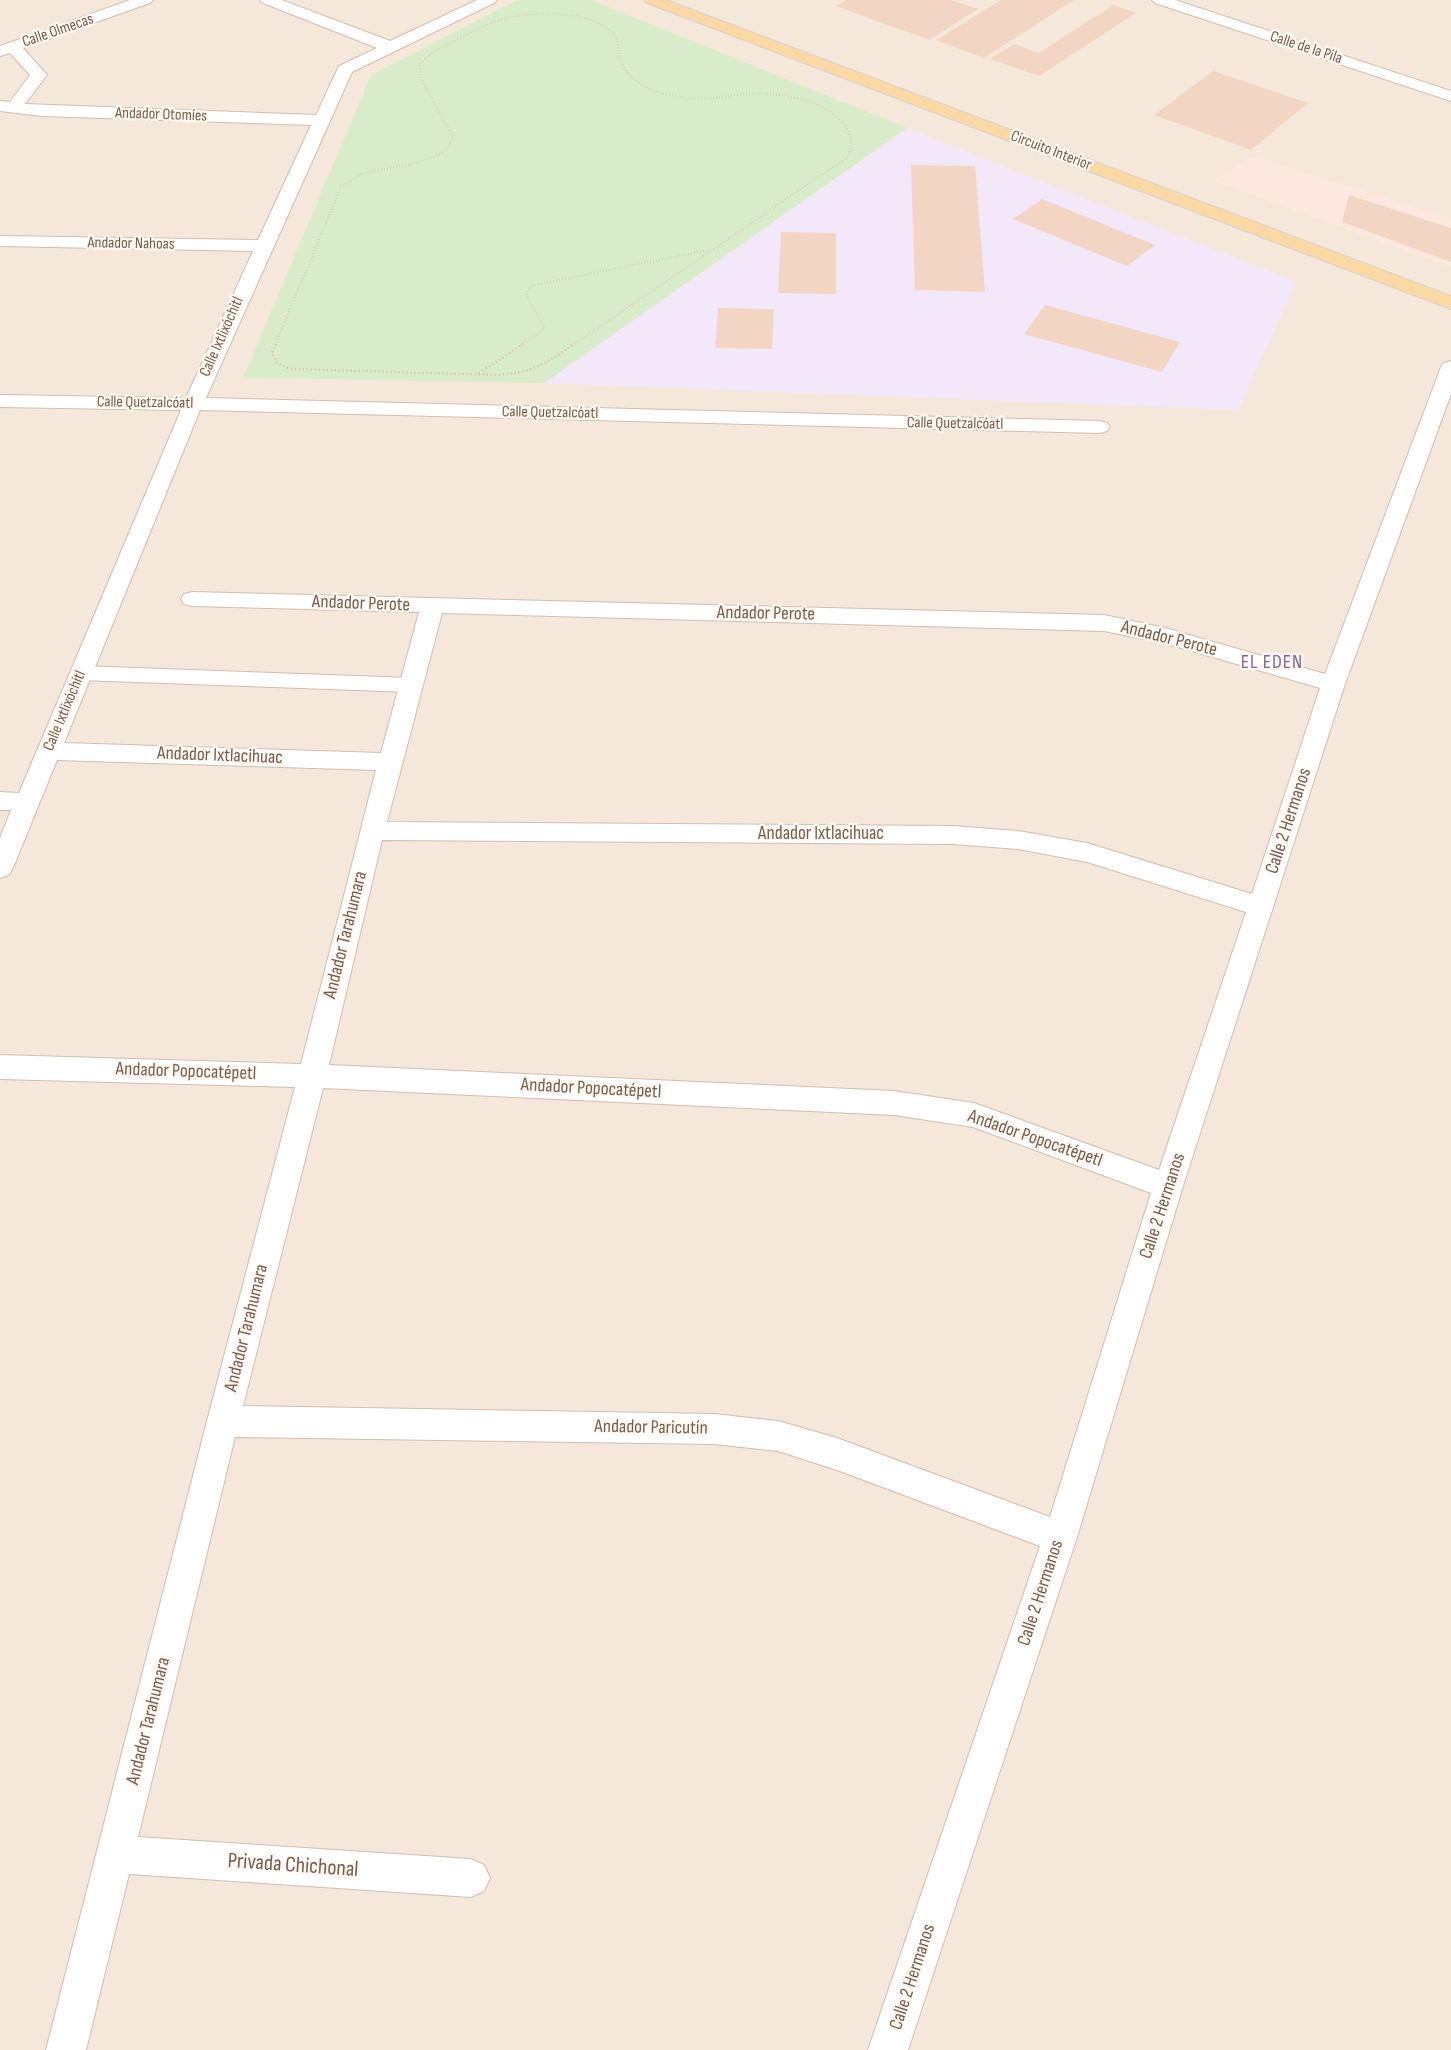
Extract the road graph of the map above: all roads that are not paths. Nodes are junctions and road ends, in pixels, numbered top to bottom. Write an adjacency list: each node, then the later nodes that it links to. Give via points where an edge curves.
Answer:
1 (145, 0): 7 (street, Calle Olmecas)
2 (268, 0): 6 (street)
3 (489, 0): 6 (street, Calle Ixtlixóchitl)
4 (652, 0): 13 (main road, Circuito Interior)
5 (1160, 0): 8 (street, Calle de la Pila)
6 (390, 47): 10 (street, Calle Ixtlixóchitl, via 344,69)
7 (6, 49): 9 (street, via 39,75)
8 (1451, 96)
9 (7, 107): 10 (street, Andador Otomíes, via 42,111)
10 (322, 120): 12 (street, Calle Ixtlixóchitl)
11 (0, 241): 12 (street, Andador Nahoas)
12 (263, 246): 16 (street, Calle Ixtlixóchitl)
13 (1451, 303)
14 (1451, 367): 21 (street, Calle 2 Hermanos)
15 (0, 401): 16 (street, Calle Quetzalcóatl)
16 (192, 404): 17 (street, Calle Quetzalcóatl); 20 (street, Calle Ixtlixóchitl)
17 (1100, 427)
18 (192, 599): 19 (street, Andador Perote)
19 (432, 607): 21 (street, Andador Perote, via 1104,623 1165,636); 22 (street, Andador Tarahumara)
20 (82, 672): 22 (lane); 23 (street, Calle Ixtlixóchitl)
21 (1333, 684): 29 (street, Calle 2 Hermanos)
22 (411, 685): 24 (street, Andador Tarahumara)
23 (49, 751): 24 (street, Andador Ixtlacihuac); 26 (street, Calle Ixtlixóchitl)
24 (390, 762): 27 (street, Andador Tarahumara)
25 (0, 801): 26 (street)
26 (26, 802): 28 (street, Calle Ixtlixóchitl)
27 (372, 831): 29 (street, Andador Ixtlacihuac, via 953,835 1018,840 1088,853); 31 (street, Andador Tarahumara)
28 (0, 868)
29 (1261, 907): 32 (street, Calle 2 Hermanos)
30 (0, 1066): 31 (street, Andador Popocatépetl)
31 (312, 1076): 32 (street, Andador Popocatépetl, via 894,1103 974,1115); 33 (street, Andador Tarahumara)
32 (1168, 1186): 34 (street, Calle 2 Hermanos)
33 (223, 1421): 34 (street, Andador Paricutín, via 714,1429 778,1436 837,1454); 35 (street, Andador Tarahumara)
34 (1060, 1537): 38 (street, Calle 2 Hermanos)
35 (116, 1854): 36 (street, Privada Chichonal); 37 (street, Andador Tarahumara)
36 (471, 1878)
37 (66, 2050)
38 (888, 2050)

